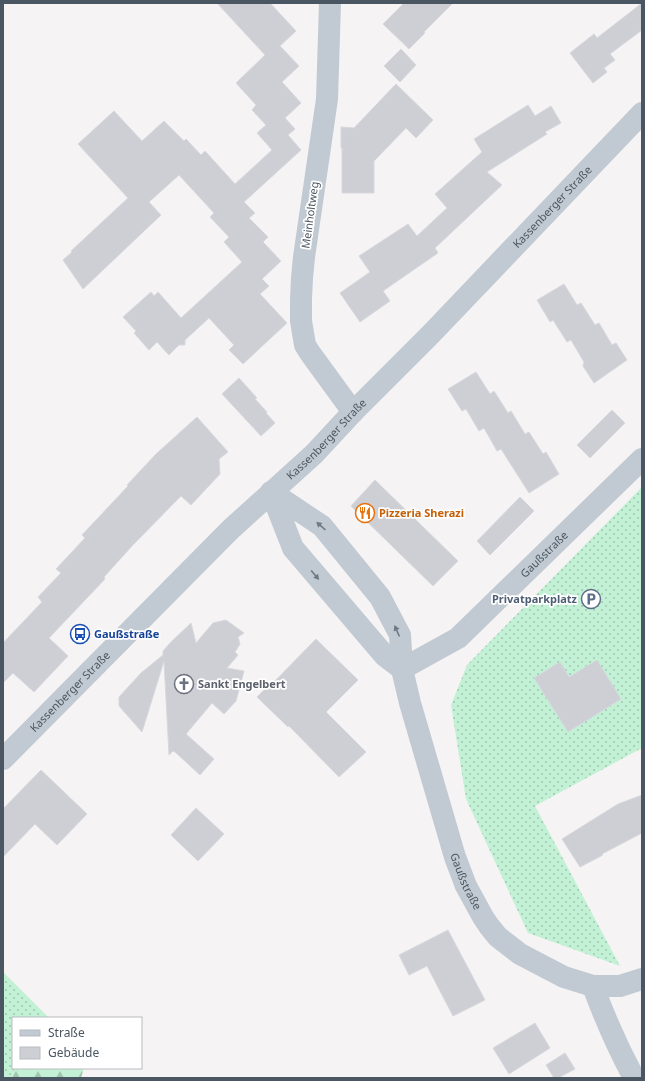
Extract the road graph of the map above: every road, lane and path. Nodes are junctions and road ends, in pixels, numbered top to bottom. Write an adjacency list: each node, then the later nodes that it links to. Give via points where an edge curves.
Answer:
1 (330, 3): 3 (street, Meinholtweg, via 327,99 304,257 302,321 305,345)
2 (642, 113): 3 (street, Kassenberger Straße)
3 (354, 412): 5 (street, Kassenberger Straße, via 314,454)
4 (642, 459): 6 (street, Gaußstraße, via 458,638)
5 (271, 492): 6 (street, one-way to 6, via 293,548 385,656); 6 (street, Gaußstraße, one-way to 5, via 400,635 380,597 322,526); 7 (street, Kassenberger Straße, via 231,529)
6 (402, 669): 9 (street, Gaußstraße, via 455,857 466,886 483,917 498,937 520,954 564,977)
7 (3, 759)
8 (642, 979): 9 (street, Gaußstraße, via 620,986)
9 (594, 986): 10 (street, via 607,1023)
10 (634, 1078)

